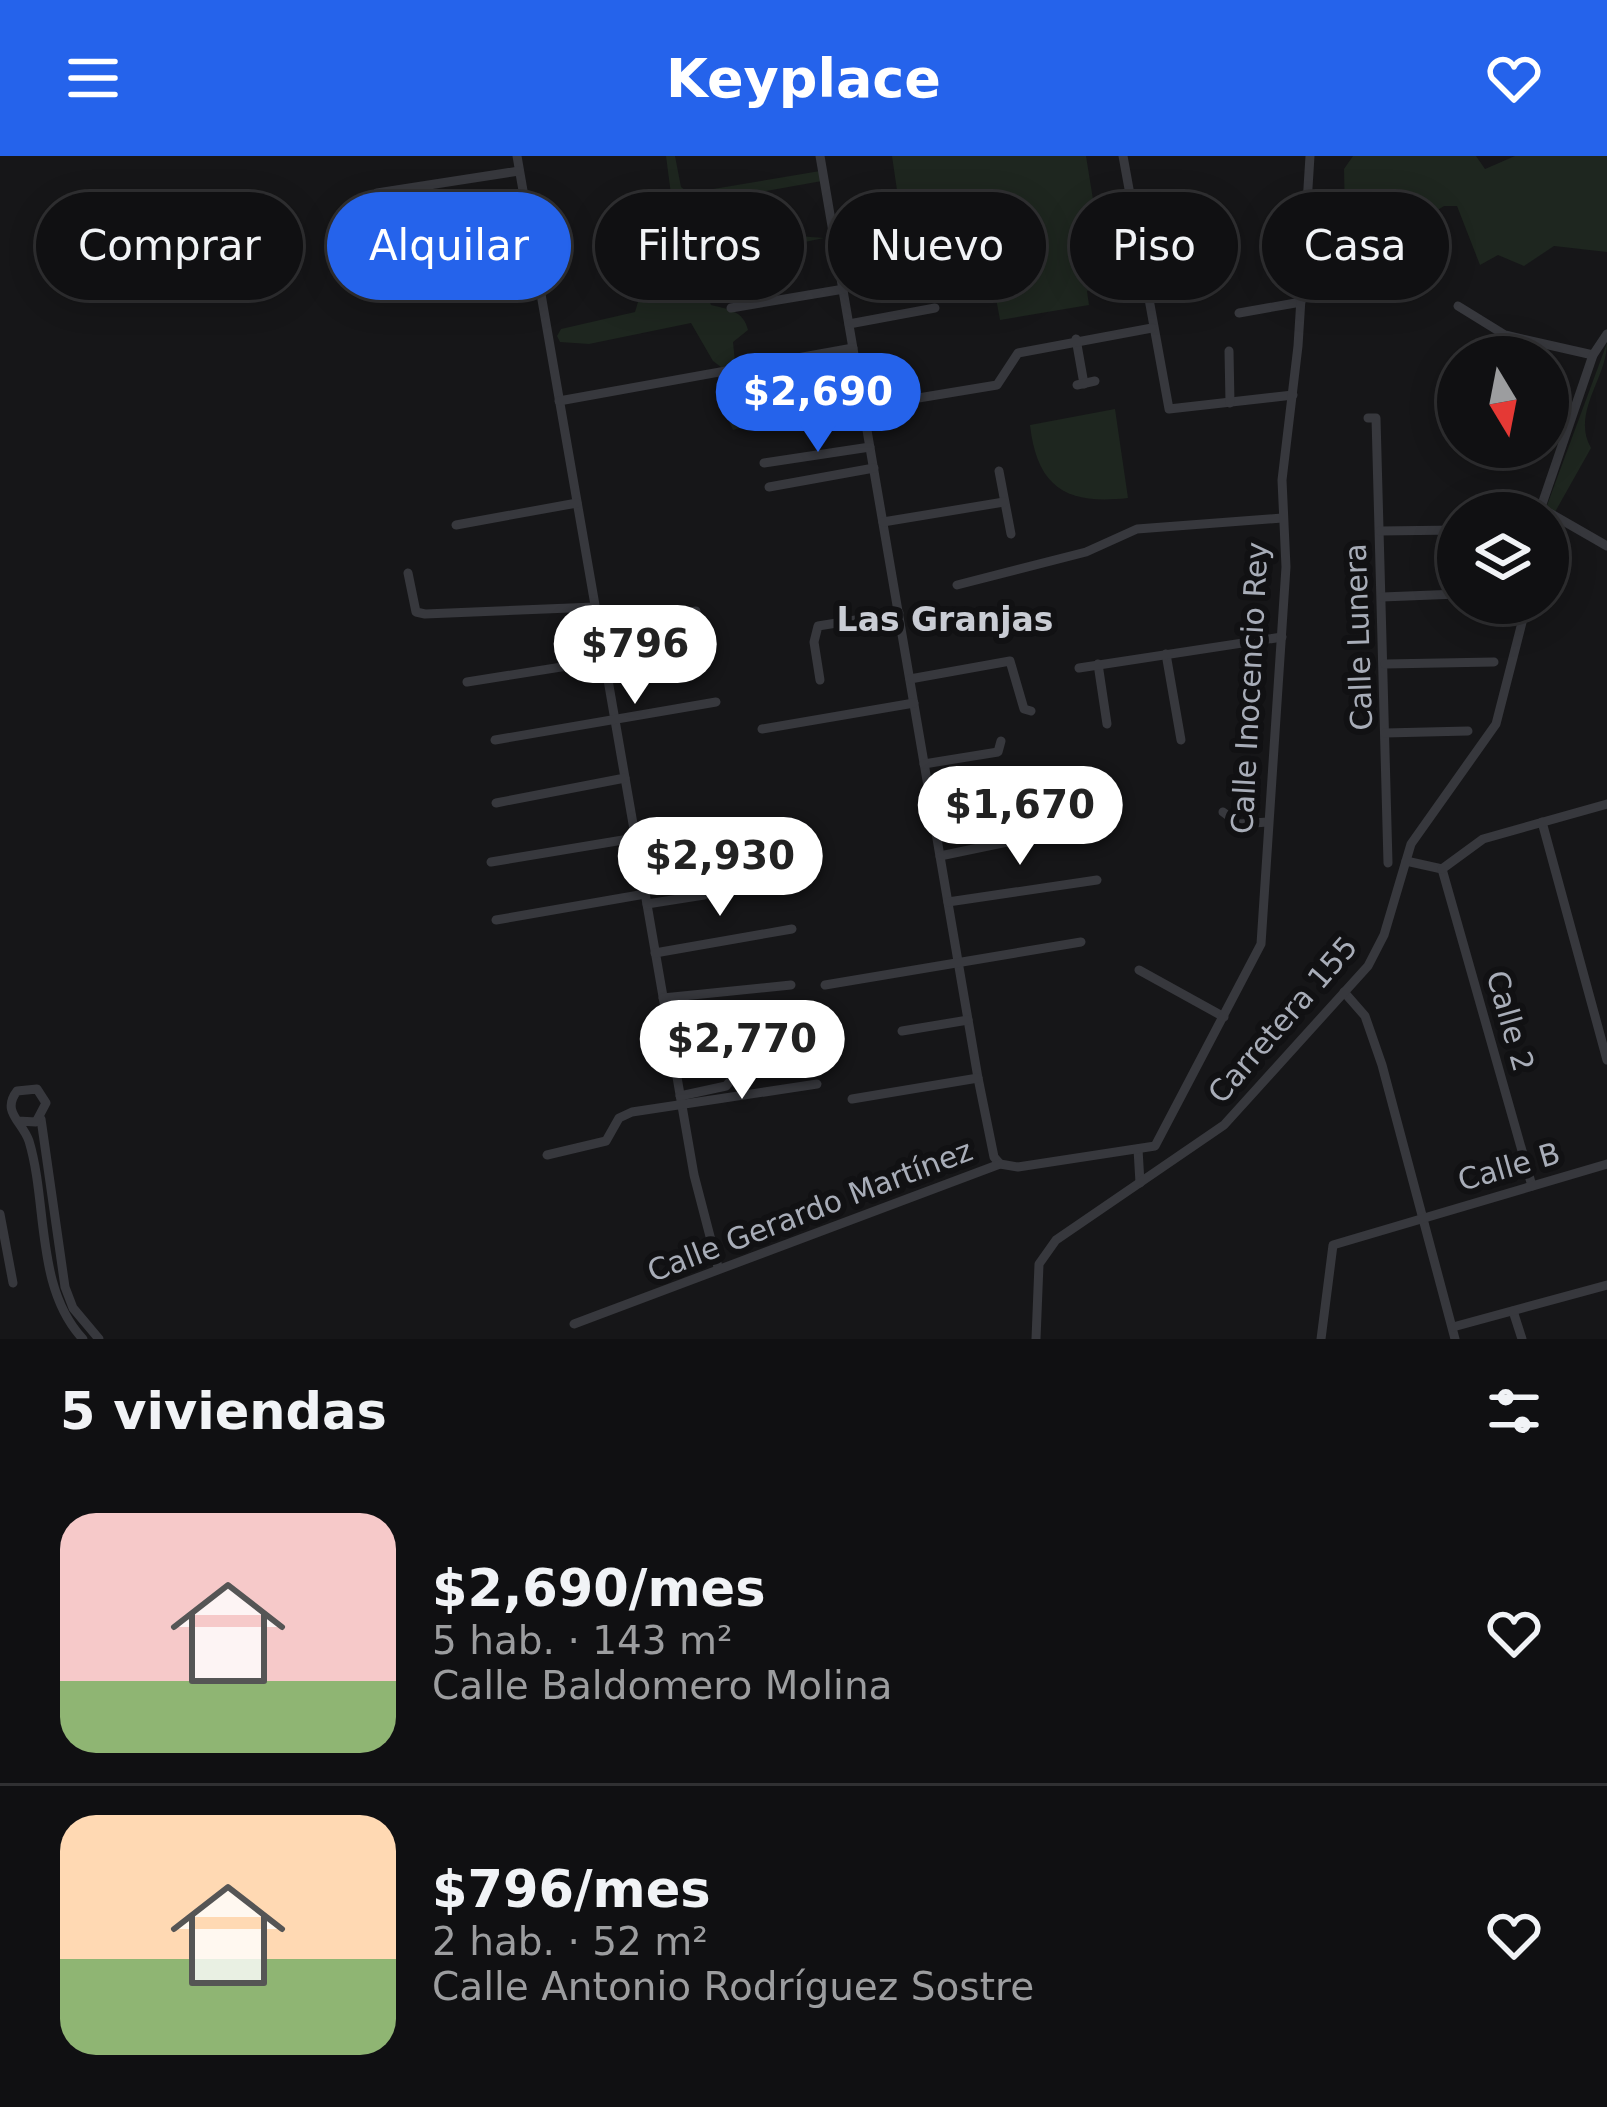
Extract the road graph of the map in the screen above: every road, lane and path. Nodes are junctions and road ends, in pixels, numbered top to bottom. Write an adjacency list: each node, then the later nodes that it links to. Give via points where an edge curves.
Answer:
1 (517, 156): 5 (street)
2 (820, 156): 7 (street)
3 (1123, 156): 16 (street)
4 (1310, 156): 10 (street, Calle Inocencio Rey)
5 (519, 171): 6 (street); 24 (street)
6 (382, 192)
7 (828, 200)
8 (828, 292): 12 (street)
9 (846, 300): 15 (street)
10 (1301, 302): 14 (street); 23 (street, Calle Inocencio Rey)
11 (1458, 306): 21 (street, via 1505,335)
12 (731, 308)
13 (935, 308): 15 (street)
14 (1239, 314)
15 (849, 324): 19 (street)
16 (1153, 328): 18 (street); 25 (street, via 1169,409)
17 (1607, 334): 21 (street)
18 (1076, 339): 22 (street); 26 (street, via 1018,353 997,385)
19 (853, 348): 24 (street); 26 (street)
20 (1229, 351): 25 (street)
21 (1593, 355): 28 (street)
22 (1085, 383)
23 (1293, 394): 25 (street); 36 (street, Calle Inocencio Rey)
24 (559, 401): 34 (street)
25 (1230, 403)
26 (864, 407): 29 (street)
27 (1368, 418): 41 (street, Calle Lunera, via 1376,418)
28 (1569, 425)
29 (871, 447): 30 (street); 31 (street)
30 (764, 463)
31 (874, 468): 33 (street); 37 (street)
32 (999, 471): 35 (street)
33 (769, 487)
34 (577, 502): 38 (street); 48 (street)
35 (1004, 502): 37 (street); 42 (street)
36 (1282, 518): 45 (street, via 1137,530 1086,552); 53 (street, Calle Inocencio Rey)
37 (883, 522): 50 (street)
38 (456, 525)
39 (1569, 526): 43 (street)
40 (1437, 530): 41 (street)
41 (1380, 531): 47 (street, Calle Lunera)
42 (1011, 534)
43 (1607, 546)
44 (408, 573): 48 (street, via 416,612 425,614)
45 (957, 585)
46 (1437, 595): 47 (street)
47 (1382, 597): 59 (street, Calle Lunera)
48 (595, 607): 52 (street)
49 (696, 611): 52 (street)
50 (899, 613): 61 (street); 62 (street, via 818,626)
51 (1522, 624): 85 (street, Carretera 155, via 1496,724)
52 (599, 628): 57 (street)
53 (1282, 637): 55 (street); 80 (street, Calle Inocencio Rey)
54 (706, 644): 57 (street)
55 (1166, 654): 58 (street); 73 (street)
56 (1494, 662): 59 (street)
57 (605, 663): 63 (street); 67 (street)
58 (1098, 664): 60 (street); 68 (street)
59 (1385, 664): 71 (street, Calle Lunera)
60 (1079, 668)
61 (910, 679): 65 (street); 66 (street, via 1010,661)
62 (820, 680)
63 (467, 682)
64 (716, 702): 67 (street)
65 (914, 703): 69 (street); 75 (street)
66 (1031, 711)
67 (615, 719): 72 (street); 76 (street)
68 (1107, 724)
69 (762, 729)
70 (1468, 731): 71 (street)
71 (1385, 733): 87 (street, Calle Lunera)
72 (495, 740)
73 (1181, 740)
74 (1001, 741): 75 (street, via 998,752)
75 (924, 764): 84 (street)
76 (625, 778): 77 (street); 83 (street)
77 (496, 803)
78 (1607, 804): 81 (street)
79 (1223, 812): 80 (street, via 1239,824)
80 (1268, 822): 103 (street, Calle Inocencio Rey, via 1261,944)
81 (1542, 822): 88 (street, via 1483,839); 107 (street)
82 (1055, 823): 84 (street)
83 (635, 838): 86 (street); 91 (street)
84 (940, 856): 92 (street)
85 (1406, 861): 88 (street); 101 (street, Carretera 155, via 1378,950)
86 (490, 862)
87 (1388, 863)
88 (1442, 869): 120 (street, Calle 2)
89 (752, 872): 91 (street, via 704,895)
90 (1096, 880): 92 (street)
91 (646, 899): 93 (street); 96 (street)
92 (948, 902): 97 (street)
93 (496, 920)
94 (792, 929): 96 (street)
95 (1081, 942): 97 (street)
96 (655, 953): 102 (street)
97 (959, 963): 100 (street); 104 (street)
98 (1139, 970): 103 (street)
99 (791, 985): 102 (street)
100 (825, 985)
101 (1344, 992): 119 (street, Carretera 155, via 1224,1125); 122 (street, via 1371,1032)
102 (663, 998): 112 (street)
103 (1224, 1017): 115 (street, Calle Inocencio Rey, via 1154,1146)
104 (968, 1020): 105 (street); 108 (street)
105 (902, 1031)
106 (788, 1055): 112 (street, via 744,1065 726,1086)
107 (1607, 1060)
108 (978, 1078): 110 (street); 117 (street)
109 (817, 1084): 112 (street)
110 (852, 1100)
111 (5, 1101): 113 (street); 114 (street, via 21,1088 37,1090 46,1102)
112 (681, 1101): 116 (street, via 619,1118 606,1141); 123 (street)
113 (10, 1117): 114 (street); 129 (street, via 28,1138 57,1298)
114 (41, 1119): 130 (street, via 65,1287)
115 (1138, 1149): 117 (street, Calle Gerardo Martínez); 119 (street)
116 (547, 1155)
117 (1000, 1164): 123 (street, Calle Gerardo Martínez)
118 (1607, 1164): 120 (street, Calle B)
119 (1141, 1183): 131 (street, Carretera 155, via 1056,1240 1039,1264)
120 (1532, 1186): 122 (street, Calle B)
121 (0, 1214): 124 (street)
122 (1424, 1215): 128 (street); 132 (street, Calle B, via 1333,1245)
123 (718, 1267): 127 (street, Calle Gerardo Martínez)
124 (13, 1283)
125 (1607, 1285): 126 (street)
126 (1514, 1311): 128 (street); 133 (street)
127 (574, 1324)
128 (1454, 1333)
129 (83, 1339)
130 (100, 1339)
131 (1036, 1339)
132 (1321, 1339)
133 (1522, 1339)

